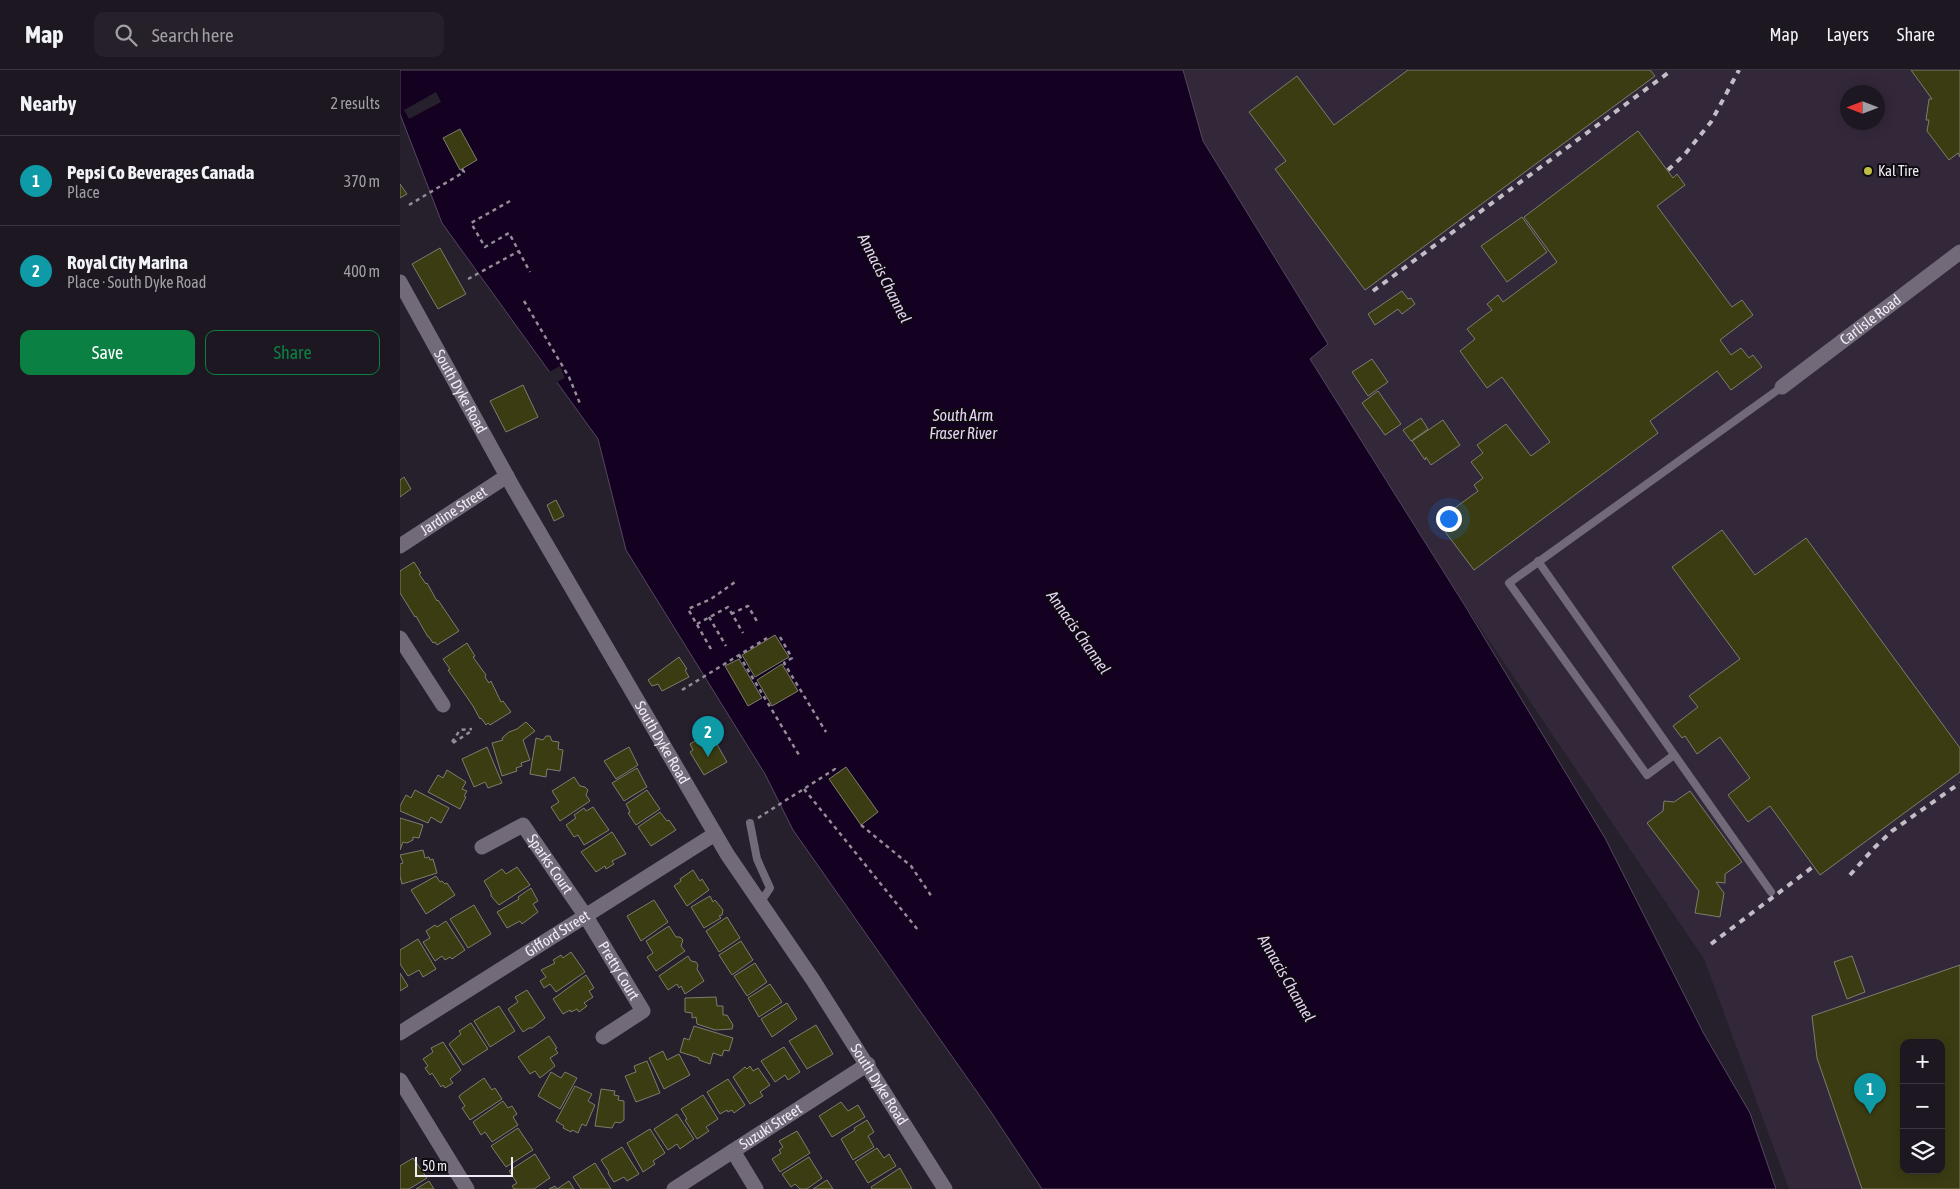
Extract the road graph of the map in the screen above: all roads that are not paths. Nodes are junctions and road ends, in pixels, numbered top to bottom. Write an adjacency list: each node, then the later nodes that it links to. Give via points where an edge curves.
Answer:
1 (1960, 252): 3 (street, Carlisle Road)
2 (400, 282): 4 (street, South Dyke Road)
3 (1782, 387): 6 (lane)
4 (507, 476): 5 (street, Jardine Street); 11 (street, South Dyke Road)
5 (400, 546)
6 (1538, 561): 9 (lane); 9 (lane, via 1509,583 1647,775)
7 (400, 638): 8 (street)
8 (443, 705)
9 (1674, 756): 13 (lane)
10 (750, 824): 14 (lane, via 757,859 770,888)
11 (715, 834): 14 (street, South Dyke Road); 15 (street, Gifford Street)
12 (482, 847): 15 (street, Sparks Court, via 522,825)
13 (1771, 892)
14 (760, 903): 18 (street, South Dyke Road)
15 (585, 916): 16 (street, Gifford Street); 17 (street, Pretty Court, via 643,1011)
16 (400, 1033)
17 (603, 1037)
18 (868, 1064): 20 (street, Suzuki Street); 24 (street, South Dyke Road)
19 (400, 1080): 21 (street)
20 (733, 1151): 22 (street, Suzuki Street); 23 (street)
21 (468, 1189)
22 (674, 1189)
23 (756, 1189)
24 (946, 1189)

